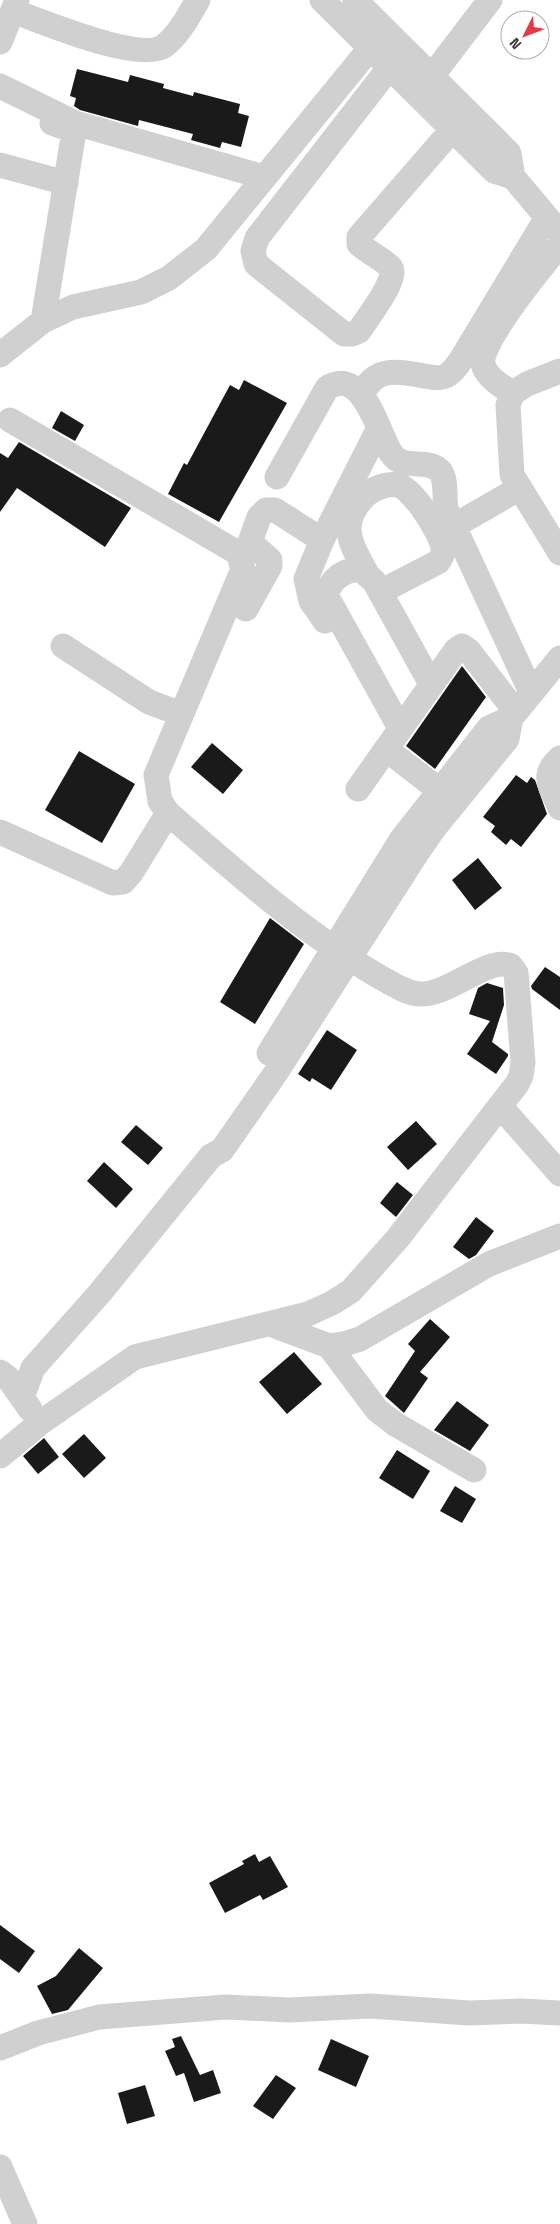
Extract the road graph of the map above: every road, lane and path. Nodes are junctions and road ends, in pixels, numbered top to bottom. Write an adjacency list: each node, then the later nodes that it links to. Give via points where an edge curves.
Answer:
1 (198, 0): 5 (street, via 178,32 163,47 150,50 109,44)
2 (322, 0): 6 (street)
3 (355, 0): 6 (street)
4 (490, 0): 9 (street)
5 (15, 6): 7 (street)
6 (377, 39): 8 (street); 9 (street); 14 (street)
7 (0, 42)
8 (389, 68): 12 (street); 12 (street, via 256,238 253,251 256,264 344,334 359,331 393,275 391,268 359,244 359,237)
9 (432, 76): 15 (street, via 509,153)
10 (0, 86): 14 (street, via 75,123)
11 (0, 104): 16 (street, via 74,131)
12 (452, 130): 15 (street, via 494,171)
13 (0, 165): 16 (street)
14 (264, 177): 19 (street, via 206,249 169,278 142,292 73,307)
15 (513, 177): 17 (street)
16 (66, 183): 19 (street)
17 (553, 226): 23 (street, via 451,372 442,378 406,373 374,377 367,383)
18 (560, 245): 22 (street, via 494,332 483,356 490,376)
19 (43, 321): 20 (street)
20 (3, 346)
21 (560, 371): 22 (street)
22 (513, 393): 27 (street, via 508,405 512,475)
23 (362, 396): 25 (street); 26 (street, via 344,384 334,383 327,388)
24 (10, 420): 37 (street, via 238,553 243,569)
25 (379, 428): 28 (street, via 398,461 434,466 440,472 444,480 446,509); 29 (street)
26 (277, 477)
27 (520, 488): 28 (street); 30 (street)
28 (454, 526): 36 (street)
29 (322, 540): 31 (street, via 276,510 266,510 250,542 265,553 270,566); 32 (street, via 306,579 311,601)
30 (560, 553)
31 (246, 609)
32 (324, 621)
33 (63, 646): 37 (street, via 149,702)
34 (556, 671): 36 (street)
35 (431, 684): 38 (street, via 462,646 469,651); 39 (street); 39 (street, via 374,583 360,569 343,573 329,586 326,596)
36 (531, 692): 38 (street)
37 (181, 714): 45 (street, via 156,775 160,802)
38 (514, 715): 43 (street, via 489,728); 47 (street, via 506,739)
39 (400, 728): 40 (street)
40 (386, 748): 42 (street); 43 (street)
41 (560, 758): 44 (street, via 549,768 548,778)
42 (358, 789)
43 (439, 790): 47 (street)
44 (560, 808)
45 (168, 812): 46 (street, via 123,882 113,883); 48 (street, via 268,900)
46 (0, 832)
47 (409, 847): 48 (street)
48 (341, 953): 49 (street, via 405,991 420,994 436,993 498,964 511,966 516,972 523,1062 517,1084); 55 (street, via 268,1069 222,1150 211,1156)
49 (500, 1106): 50 (street); 52 (street, via 398,1238 351,1290 308,1314)
50 (560, 1174)
51 (560, 1236): 53 (street, via 489,1264 360,1339)
52 (270, 1324): 53 (street); 56 (street, via 135,1357)
53 (329, 1346): 58 (street, via 377,1410)
54 (0, 1372): 55 (street, via 8,1378)
55 (11, 1396): 56 (street)
56 (40, 1423): 57 (street)
57 (0, 1456)
58 (474, 1470)
59 (560, 2013): 60 (street, via 469,2013 370,2006 289,2010 226,2007 99,2018 38,2033)
60 (0, 2048)
61 (0, 2166): 62 (street)
62 (25, 2224)

